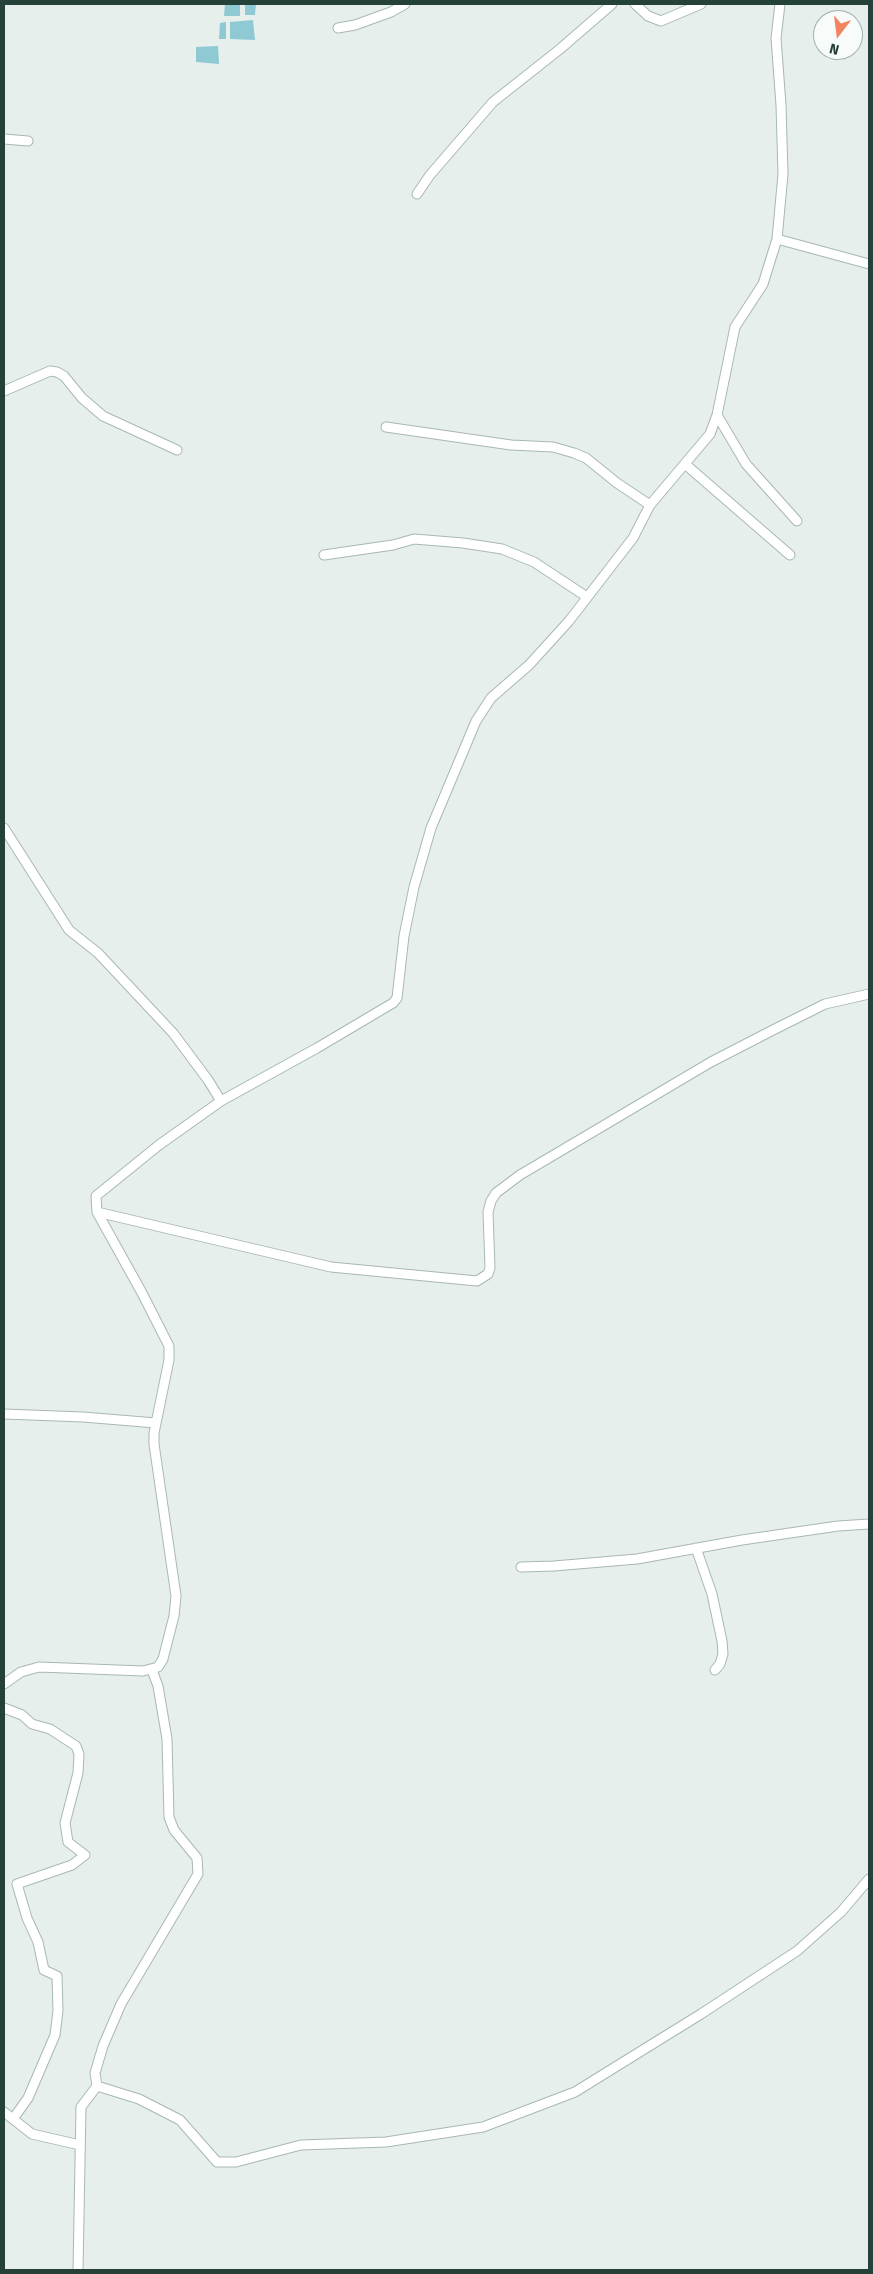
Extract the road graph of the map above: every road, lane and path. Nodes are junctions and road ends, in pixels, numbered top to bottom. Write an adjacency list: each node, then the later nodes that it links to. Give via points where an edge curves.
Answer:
1 (405, 4): 6 (street, via 355,26)
2 (612, 4): 9 (street, via 501,94)
3 (635, 4): 4 (street, via 648,16 661,21)
4 (701, 4)
5 (780, 4): 10 (street, via 776,38 782,174)
6 (338, 28)
7 (4, 140): 8 (street)
8 (28, 141)
9 (417, 194)
10 (777, 239): 11 (street); 13 (street, via 763,284 735,327)
11 (869, 264)
12 (4, 391): 15 (street, via 50,371 57,372 103,416)
13 (717, 415): 16 (street, via 710,434); 18 (street, via 746,464)
14 (386, 427): 17 (street, via 574,452)
15 (177, 450)
16 (685, 464): 17 (street); 20 (street)
17 (650, 505): 21 (street, via 633,538)
18 (797, 521)
19 (324, 554): 21 (street, via 414,539 502,549 534,562)
20 (790, 555)
21 (588, 597): 24 (street, via 550,644 491,698 466,741 431,828 414,887 397,998 317,1048)
22 (4, 828): 24 (street, via 69,930 98,953 173,1033)
23 (869, 994): 25 (street, via 825,1004 764,1034 520,1175 496,1193 491,1201 488,1212 490,1268 488,1274 477,1281 331,1268)
24 (221, 1101): 25 (street, via 102,1189 96,1196)
25 (97, 1212): 27 (street, via 169,1346)
26 (4, 1414): 27 (street)
27 (156, 1423): 31 (street, via 154,1444 176,1596 163,1659)
28 (869, 1524): 29 (street)
29 (696, 1548): 30 (street, via 637,1559); 32 (street, via 712,1594 722,1641 723,1654)
30 (521, 1567)
31 (152, 1670): 33 (street, via 39,1667 20,1672); 36 (street, via 167,1739 169,1817 174,1830 197,1858 198,1874 121,2004 95,2073)
32 (715, 1670)
33 (4, 1684)
34 (4, 1708): 38 (street, via 22,1715 32,1724 50,1729 76,1746 78,1773 65,1823 68,1842 85,1855 72,1866 17,1884 38,1942 44,1970 57,1976 58,2012 55,2035 28,2098)
35 (869, 1879): 36 (street, via 841,1912 797,1951 701,2014 575,2092 483,2127 386,2142 301,2145 236,2162 217,2162 180,2120 139,2099)
36 (97, 2086): 39 (street, via 81,2108)
37 (4, 2112): 38 (street)
38 (13, 2119): 39 (street, via 32,2134)
39 (80, 2145): 40 (street)
40 (78, 2270)

